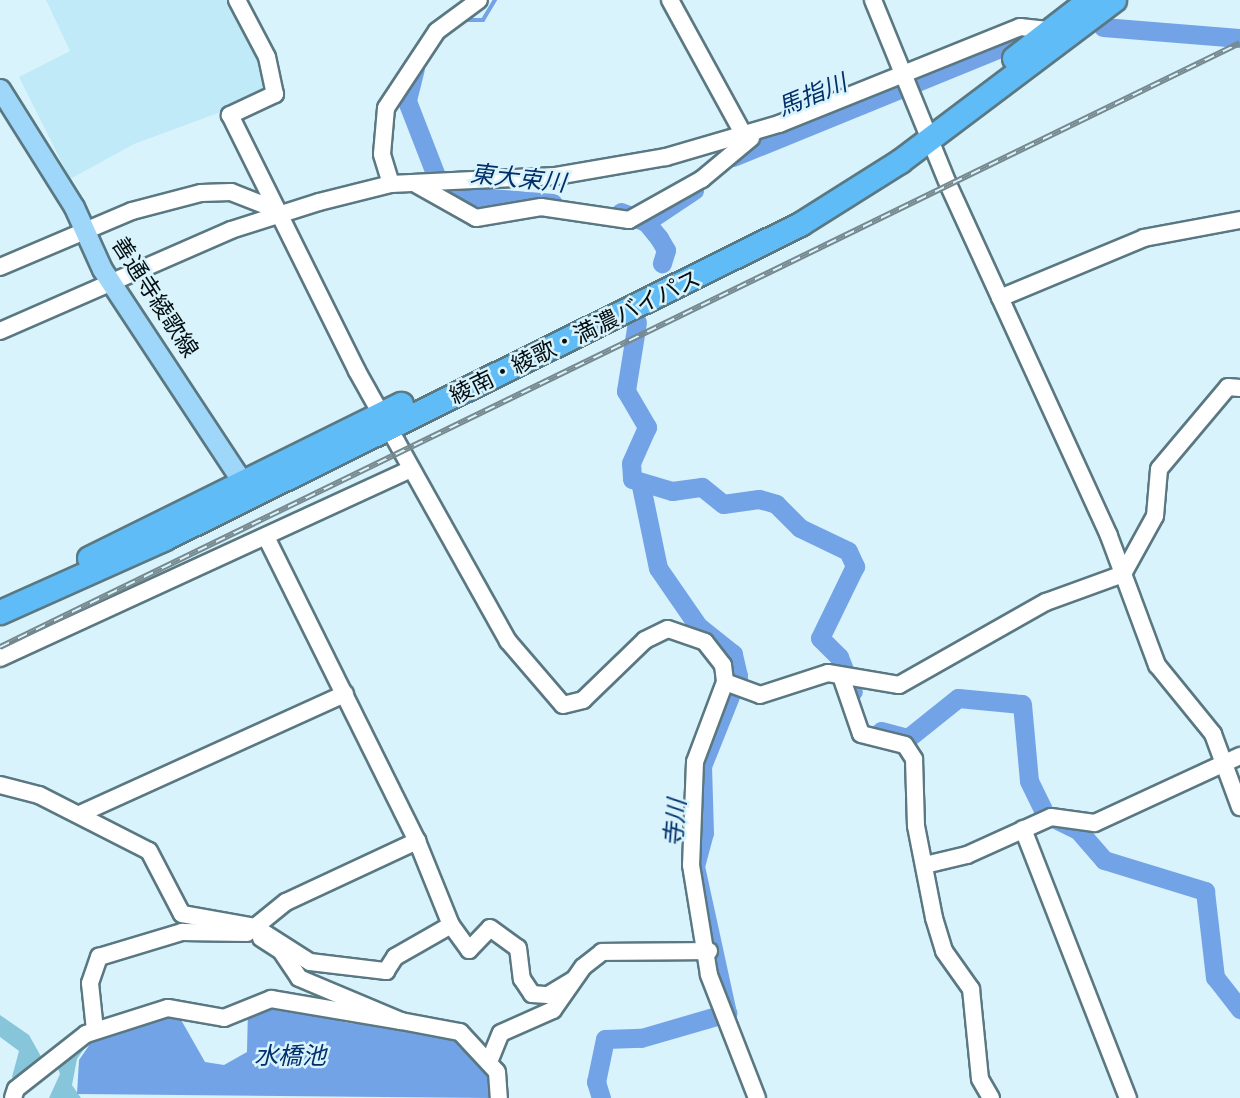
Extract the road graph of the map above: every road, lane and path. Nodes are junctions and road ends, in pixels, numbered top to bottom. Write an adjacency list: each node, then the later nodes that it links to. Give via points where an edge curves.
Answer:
1 (237, 0): 15 (street, via 267,57 275,94 230,115)
2 (479, 0): 14 (street, via 436,31 386,108 382,154)
3 (670, 0): 12 (street)
4 (873, 0): 8 (street)
5 (1089, 0): 7 (highway, 綾南・綾歌・満濃バイパス)
6 (1114, 0): 11 (highway, 綾南・綾歌・満濃バイパス)
7 (1050, 30): 8 (street, via 1020,27); 11 (highway, 綾南・綾歌・満濃バイパス)
8 (906, 79): 10 (street); 11 (street)
9 (0, 89): 17 (main road, 善通寺綾歌線)
10 (764, 129): 12 (street); 13 (street, via 702,179 637,218 541,207 476,218)
11 (927, 132): 20 (street); 23 (highway, 綾南・綾歌・満濃バイパス, via 740,257)
12 (744, 135): 13 (street, via 595,171)
13 (422, 182): 14 (street)
14 (391, 184): 15 (street)
15 (277, 212): 17 (street, via 218,190); 19 (street); 23 (street)
16 (1240, 220): 20 (street, via 1144,237)
17 (84, 229): 18 (street); 19 (main road, 善通寺綾歌線)
18 (0, 267)
19 (113, 282): 21 (street); 25 (main road, 善通寺綾歌線)
20 (1000, 298): 27 (street)
21 (0, 331)
22 (1240, 388): 27 (street, via 1228,387 1159,470 1155,516)
23 (384, 421): 24 (street); 25 (highway, 綾南・綾歌・満濃バイパス)
24 (410, 469): 26 (street); 32 (street, via 508,641 557,703 583,700 645,640 668,629 705,642)
25 (246, 487): 28 (highway, 綾南・綾歌・満濃バイパス); 29 (highway, 綾南・綾歌・満濃バイパス)
26 (267, 539): 30 (street); 33 (street)
27 (1124, 574): 31 (street, via 1046,603 899,685); 34 (street, via 1157,665)
28 (0, 596)
29 (0, 612)
30 (0, 658)
31 (847, 678): 32 (street, via 828,673 760,695); 40 (street, via 861,734 905,745 915,759)
32 (732, 685): 43 (street, via 693,776 697,827 691,865)
33 (345, 694): 37 (street); 39 (street)
34 (1233, 760): 36 (street); 38 (street, via 1095,823 1049,818)
35 (0, 785): 37 (street)
36 (1240, 807)
37 (80, 814): 42 (street, via 149,851 182,914)
38 (1023, 829): 40 (street, via 967,855); 52 (street)
39 (417, 841): 41 (street); 42 (street, via 286,902)
40 (925, 865): 51 (street, via 944,951 971,989 981,1079)
41 (451, 925): 42 (street, via 395,957 386,971 310,962); 44 (street, via 469,950 490,928 518,948 522,979 532,994 548,995 567,978)
42 (254, 930): 45 (street, via 281,951 299,978); 46 (street, via 182,932 100,957 90,982)
43 (709, 951): 44 (street, via 611,950 590,960); 50 (street, via 722,1014)
44 (574, 980): 47 (street, via 553,1010 501,1033)
45 (401, 1021): 46 (street, via 271,999 224,1018 167,1008); 47 (street, via 450,1027)
46 (95, 1031): 48 (street, via 35,1073)
47 (489, 1062): 49 (street, via 500,1080)
48 (13, 1098)
49 (499, 1098)
50 (757, 1098)
51 (992, 1098)
52 (1128, 1098)

